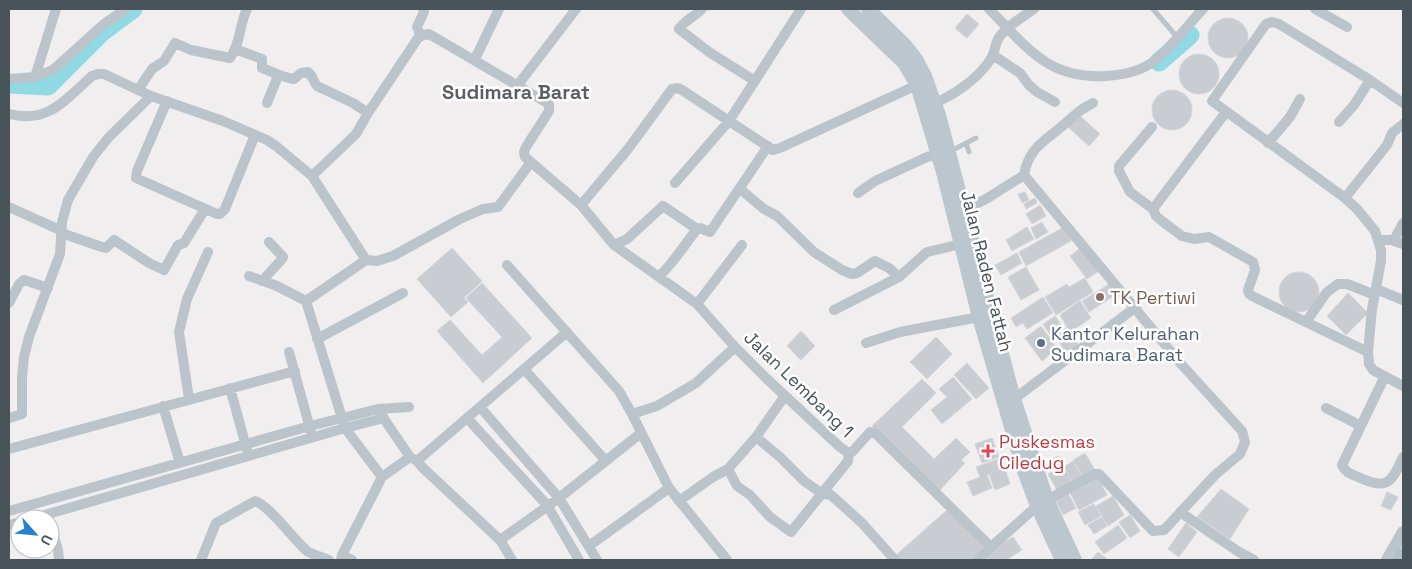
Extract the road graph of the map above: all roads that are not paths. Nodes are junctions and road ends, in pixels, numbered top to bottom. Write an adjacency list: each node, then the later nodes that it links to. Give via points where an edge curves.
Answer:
1 (56, 9): 26 (street)
2 (108, 9): 17 (street)
3 (126, 9): 17 (street)
4 (247, 9): 22 (street)
5 (423, 9): 20 (street, via 416,28)
6 (499, 9): 24 (street)
7 (576, 9): 31 (street)
8 (702, 9): 29 (street, via 678,29)
9 (801, 9): 29 (street)
10 (848, 9): 30 (main road, Jalan Raden Fattah, via 904,64)
11 (868, 9): 40 (main road, Jalan Raden Fattah, via 916,59)
12 (989, 9): 19 (street)
13 (1034, 9): 19 (street)
14 (1152, 9): 21 (lane)
15 (1203, 9): 21 (street)
16 (1315, 9): 18 (street)
17 (104, 24): 26 (street, via 53,70)
18 (1347, 27)
19 (1005, 32): 21 (street, via 1048,65 1069,74 1088,76 1127,74 1151,63); 23 (street)
20 (423, 35): 24 (street, via 429,34); 42 (street)
21 (1177, 37)
22 (235, 49): 25 (street, via 262,59 262,68); 32 (street, via 230,58 191,50 175,43)
23 (993, 55): 36 (street, via 1020,73 1037,92); 40 (street, via 971,79)
24 (474, 59): 31 (street)
25 (278, 76): 37 (street); 42 (street, via 294,79 308,72 318,86)
26 (35, 77): 27 (street)
27 (9, 79)
28 (1370, 80): 39 (street); 41 (street, via 1272,22 1266,24 1214,97 1212,101); 45 (street)
29 (756, 81): 44 (street)
30 (916, 85): 52 (street, via 780,148 773,150); 54 (main road, Jalan Raden Fattah)
31 (517, 86): 55 (street, via 550,106 524,152)
32 (138, 90): 33 (street); 43 (street, via 98,74 55,109 42,114)
33 (151, 96): 35 (street); 69 (street, via 93,157 68,200)
34 (1300, 99): 50 (street)
35 (167, 101): 48 (street); 64 (street, via 136,178)
36 (1055, 102)
37 (267, 103)
38 (1093, 103): 56 (street, via 1078,110 1044,139 1027,162)
39 (1403, 103)
40 (935, 104): 54 (main road, Jalan Raden Fattah)
41 (1226, 112): 50 (street); 65 (street)
42 (368, 113): 57 (street, via 356,134)
43 (9, 114)
44 (728, 121): 52 (street); 58 (street); 62 (street, via 682,90 672,89 628,149)
45 (1338, 122)
46 (1403, 124): 61 (street, via 1392,133 1387,145)
47 (1152, 127): 65 (street, via 1119,166 1119,171 1130,192)
48 (255, 135): 57 (street, via 276,146); 64 (street, via 225,209 220,214)
49 (976, 138): 51 (lane)
50 (1268, 143): 61 (street)
51 (966, 144): 53 (lane); 54 (lane)
52 (768, 146): 59 (street)
53 (970, 152)
54 (943, 154): 60 (street, via 926,157 874,181); 66 (main road, Jalan Raden Fattah); 73 (main road, Jalan Raden Fattah)
55 (531, 162): 62 (street, Jalan Lembang 1); 77 (street, via 498,207 483,209 460,219 393,256 377,262)
56 (1024, 175): 66 (street); 90 (street)
57 (312, 176): 77 (street)
58 (675, 183)
59 (740, 189): 68 (street, via 710,232); 81 (street, via 764,210 777,216 814,252 842,270 857,273 875,261)
60 (858, 193)
61 (1345, 198): 70 (street, via 1375,231)
62 (581, 204): 74 (street, Jalan Lembang 1)
63 (9, 207): 69 (street)
64 (205, 209): 69 (street, via 164,270 114,240 106,248)
65 (1154, 209): 93 (street, via 1156,216 1182,236 1194,239 1209,236 1253,262 1255,270 1248,285 1249,294)
66 (964, 210): 106 (main road, Jalan Raden Fattah)
67 (1403, 223): 72 (street)
68 (697, 229): 74 (street, via 663,206 628,239); 80 (street, via 677,258)
69 (61, 232): 83 (street, via 60,254)
70 (1379, 240): 72 (street); 84 (street, via 1381,261)
71 (269, 242): 82 (street, via 283,257)
72 (1399, 242)
73 (961, 244): 81 (street, via 927,252); 92 (main road, Jalan Raden Fattah)
74 (614, 245): 80 (street, Jalan Lembang 1)
75 (742, 245): 89 (street)
76 (208, 252): 107 (street, via 187,299 179,332)
77 (366, 260): 87 (street)
78 (507, 265): 94 (street)
79 (249, 276): 82 (street)
80 (659, 276): 89 (street, Jalan Lembang 1)
81 (900, 277): 91 (street)
82 (262, 281): 87 (street)
83 (48, 288): 88 (street, via 24,280); 114 (street, via 24,357 22,414)
84 (1375, 292): 86 (street); 93 (street, via 1338,284 1327,292); 99 (street)
85 (403, 293): 95 (street)
86 (1403, 300)
87 (306, 301): 95 (street)
88 (9, 303)
89 (697, 304): 97 (street, Jalan Lembang 1)
90 (1136, 307): 106 (street); 141 (street, via 1244,437 1244,448 1240,454)
91 (834, 310)
92 (979, 318): 96 (street, via 900,332); 137 (main road, Jalan Raden Fattah, via 1023,468)
93 (1306, 322): 99 (street)
94 (568, 332): 100 (street); 113 (street, via 619,391)
95 (317, 339): 116 (street)
96 (866, 343)
97 (735, 347): 105 (street, Jalan Lembang 1); 113 (street, via 696,383 657,406)
98 (289, 352): 101 (street)
99 (1368, 352): 102 (street, via 1373,370)
100 (524, 369): 110 (street); 128 (street)
101 (295, 371): 104 (street); 117 (street)
102 (1384, 376): 103 (street); 118 (street)
103 (1403, 386)
104 (230, 388): 107 (street); 122 (street)
105 (784, 397): 121 (street); 124 (street, Jalan Lembang 1)
106 (1014, 399): 137 (main road, Jalan Raden Fattah)
107 (189, 400): 108 (street)
108 (163, 406): 123 (street); 129 (street)
109 (409, 407): 112 (street)
110 (480, 407): 115 (street); 134 (street)
111 (1326, 408): 118 (street)
112 (381, 414): 116 (street); 127 (street)
113 (632, 414): 119 (street)
114 (9, 418)
115 (467, 418): 127 (street); 138 (street)
116 (344, 423): 117 (street); 120 (street); 131 (street)
117 (310, 426): 120 (street); 122 (street)
118 (1361, 426): 126 (street, via 1342,468 1370,482 1384,483 1394,478)
119 (641, 433): 128 (street); 132 (street)
120 (313, 437): 125 (street)
121 (756, 437): 130 (street); 133 (street)
122 (246, 445): 125 (street); 129 (street)
123 (9, 449)
124 (849, 453): 133 (street, via 848,461); 146 (street, Jalan Lembang 1, via 870,432 876,434)
125 (249, 456): 142 (street)
126 (1403, 457)
127 (414, 459): 131 (street); 144 (street)
128 (605, 460): 134 (street)
129 (180, 462): 135 (street)
130 (728, 469): 133 (street, via 737,486 791,532); 136 (street)
131 (382, 477): 148 (street)
132 (669, 488): 136 (street); 145 (street)
133 (821, 493): 156 (street, via 831,495 862,523)
134 (559, 498): 138 (street); 145 (street)
135 (43, 501): 139 (street); 140 (street)
136 (679, 501): 155 (street)
137 (1042, 503): 141 (street, via 1094,474 1100,474 1153,531 1164,530); 146 (street); 158 (main road, Jalan Raden Fattah); 159 (main road, Jalan Raden Fattah)
138 (548, 505): 144 (street); 153 (street)
139 (45, 509)
140 (9, 511)
141 (1180, 512): 160 (street)
142 (60, 515)
143 (1403, 532): 161 (street)
144 (500, 540): 152 (street)
145 (589, 546): 154 (street)
146 (991, 547): 157 (street)
147 (1403, 556): 162 (main road)
148 (341, 557): 151 (street)
149 (201, 560): 150 (street, via 216,523 255,501 263,505 309,552)
150 (329, 560)
151 (352, 560)
152 (512, 560)
153 (579, 560)
154 (597, 560)
155 (728, 560)
156 (895, 560)
157 (978, 560)
158 (1062, 560)
159 (1075, 560)
160 (1254, 560)
161 (1387, 560)
162 (1402, 560)

